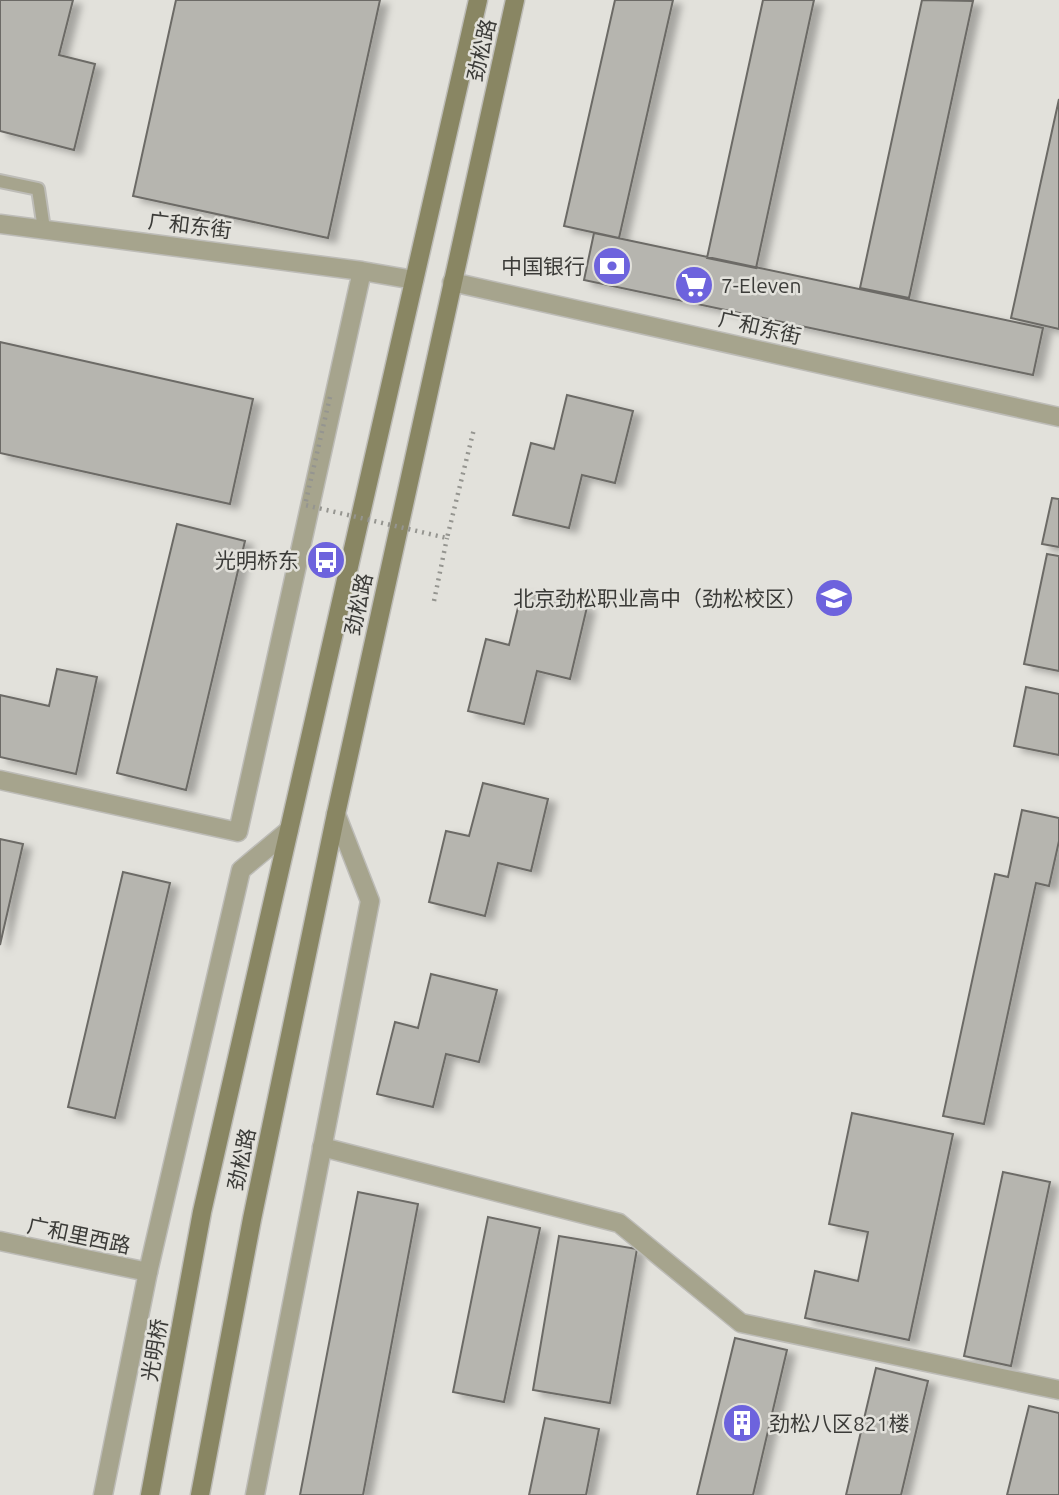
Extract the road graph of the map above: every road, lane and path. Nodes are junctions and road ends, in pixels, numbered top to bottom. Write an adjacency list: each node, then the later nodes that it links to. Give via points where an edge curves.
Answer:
1 (478, 0): 7 (main road, 劲松路)
2 (515, 0): 8 (main road, 劲松路)
3 (0, 181): 5 (lane, via 38,189)
4 (0, 224): 5 (street, 广和东街)
5 (44, 229): 6 (street, 广和东街)
6 (362, 271): 7 (street, 广和东街); 14 (street, via 239,832)
7 (414, 280): 16 (main road, 劲松路)
8 (452, 282): 10 (street, 广和东街); 15 (main road, 劲松路)
9 (330, 397): 12 (path, bridge, via 305,505)
10 (1059, 417)
11 (474, 429): 12 (path, bridge)
12 (447, 538): 13 (path)
13 (434, 601)
14 (0, 780)
15 (336, 814): 17 (street, via 370,901); 24 (main road, 劲松路)
16 (289, 830): 18 (main road, 劲松路); 20 (street, via 241,870)
17 (322, 1147): 21 (street, via 619,1223 741,1323); 25 (street)
18 (202, 1212): 23 (main road, 光明桥)
19 (0, 1241): 20 (street, 广和里西路)
20 (148, 1272): 22 (street)
21 (1059, 1390)
22 (103, 1495)
23 (150, 1495)
24 (200, 1495)
25 (255, 1495)

